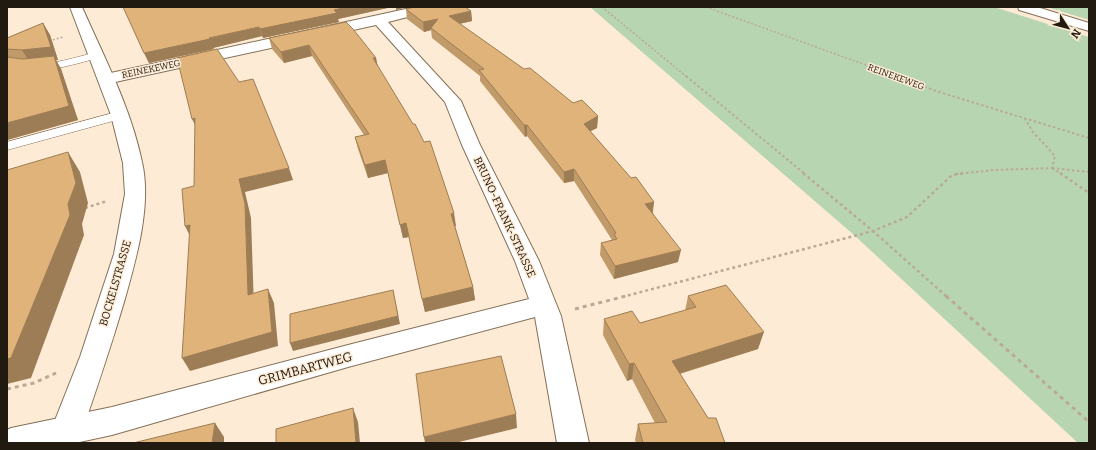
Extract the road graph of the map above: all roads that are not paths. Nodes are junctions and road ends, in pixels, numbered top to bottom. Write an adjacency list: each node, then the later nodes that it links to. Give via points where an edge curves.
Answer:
1 (76, 7): 6 (street, BOCKELSTRASSE)
2 (430, 7): 4 (street, REINEKEWEG)
3 (1024, 7): 5 (street)
4 (379, 20): 8 (street, REINEKEWEG); 11 (street, BRUNO-FRANK-STRASSE, via 454,101 471,145 527,261)
5 (1089, 27)
6 (97, 56): 7 (lane, via 36,69); 8 (street, BOCKELSTRASSE)
7 (7, 65)
8 (106, 79): 9 (street, BOCKELSTRASSE)
9 (120, 115): 10 (lane); 12 (street, BOCKELSTRASSE, via 133,163 135,194 126,254 94,357)
10 (7, 146)
11 (546, 310): 12 (street, GRIMBARTWEG, via 348,356 112,421); 14 (street, BRUNO-FRANK-STRASSE)
12 (65, 437): 13 (street, GRIMBARTWEG)
13 (11, 443)
14 (573, 443)

